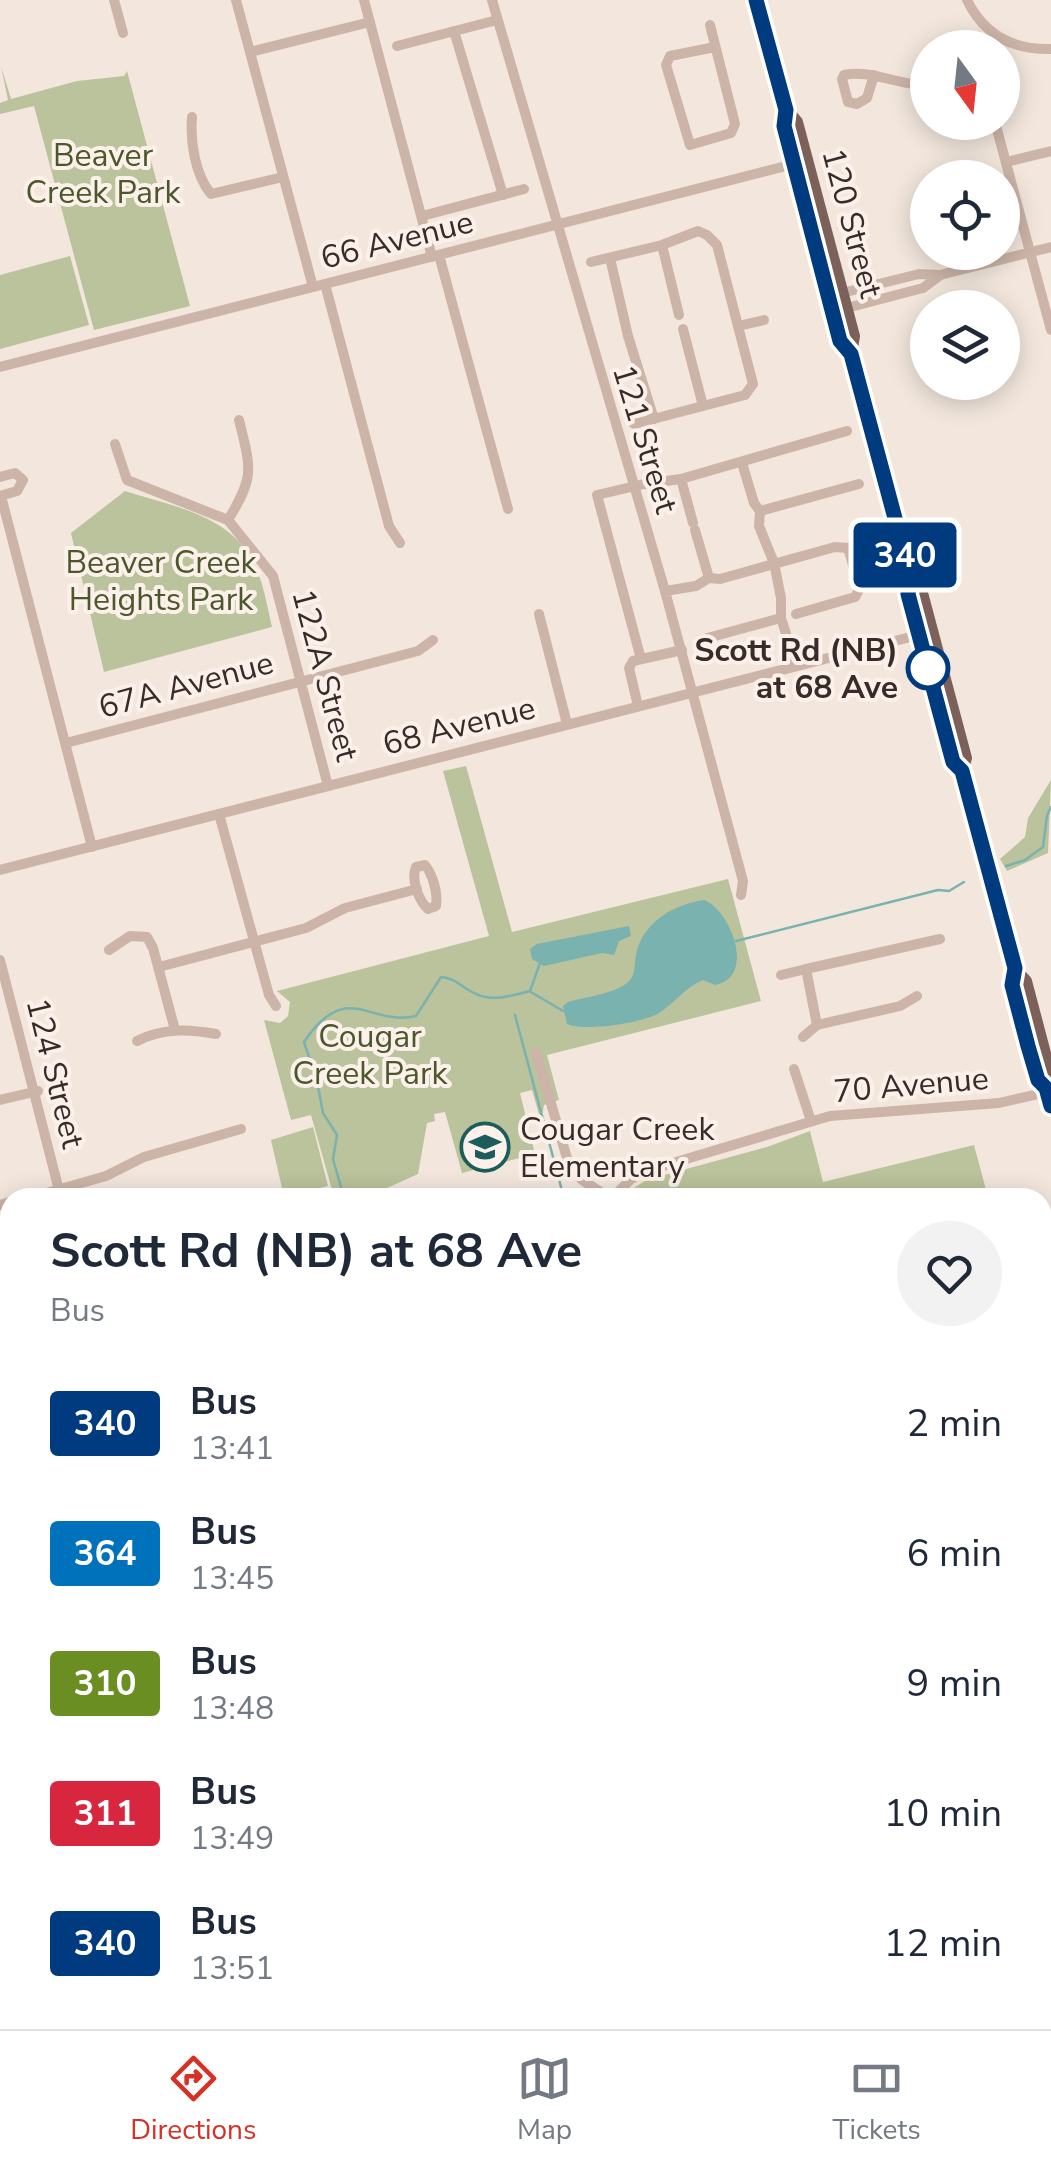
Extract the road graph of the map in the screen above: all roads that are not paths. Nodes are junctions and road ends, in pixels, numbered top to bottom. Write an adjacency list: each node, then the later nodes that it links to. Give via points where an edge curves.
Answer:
1 (114, 0): 12 (street)
2 (236, 0): 17 (street)
3 (364, 0): 8 (street)
4 (492, 0): 7 (street, 121 Street)
5 (756, 0): 25 (main road, 120 Street, via 786,110 797,122)
6 (967, 0): 10 (street)
7 (497, 20): 11 (street); 31 (street, 121 Street)
8 (370, 22): 17 (street); 30 (street)
9 (710, 25): 14 (street)
10 (985, 30)
11 (454, 31): 13 (street); 28 (street)
12 (123, 33)
13 (398, 46)
14 (715, 47): 14 (street, via 735,124 731,133 690,145 666,65 670,56)
15 (1020, 47): 16 (street)
16 (1051, 49)
17 (250, 52): 26 (street)
18 (898, 69): 20 (street)
19 (874, 76): 20 (street)
20 (892, 81): 21 (street)
21 (910, 85)
22 (192, 117): 26 (street, via 190,135 211,194)
23 (1051, 151): 24 (street)
24 (1014, 160)
25 (801, 163): 31 (street, 66 Avenue); 40 (main road, 120 Street)
26 (283, 177): 39 (street)
27 (524, 190): 28 (street)
28 (503, 195): 30 (street)
29 (1020, 215): 34 (street)
30 (422, 216): 35 (street)
31 (558, 224): 35 (street, 66 Avenue); 58 (street, 121 Street)
32 (662, 245): 36 (street); 42 (street); 44 (street, via 698,231 707,235 717,246)
33 (1051, 248): 34 (street)
34 (1030, 253): 38 (street); 46 (street)
35 (436, 256): 39 (street, 66 Avenue); 60 (street)
36 (610, 258): 37 (street); 49 (street)
37 (591, 262)
38 (940, 275): 40 (street); 41 (street, via 923,288)
39 (319, 286): 47 (street, 66 Avenue); 64 (street, via 389,526)
40 (835, 295): 41 (main road, 120 Street)
41 (839, 310): 72 (main road, 120 Street, via 854,336 851,354 911,578 921,589)
42 (679, 315)
43 (764, 320): 44 (street)
44 (738, 326): 48 (street, via 753,384 745,394)
45 (683, 329): 48 (street)
46 (1051, 330)
47 (0, 367)
48 (702, 406): 49 (street)
49 (654, 418): 51 (street)
50 (239, 420): 62 (street, via 250,478)
51 (634, 424)
52 (847, 430): 54 (street)
53 (116, 444): 62 (street, via 130,482)
54 (742, 462): 56 (street); 61 (street)
55 (0, 477): 59 (street, via 15,473 22,480 18,491)
56 (681, 479): 58 (street); 67 (street)
57 (860, 484): 61 (street)
58 (634, 486): 68 (street, 121 Street); 76 (street, via 596,496)
59 (0, 496): 82 (street)
60 (508, 509)
61 (760, 510): 66 (street)
62 (228, 520): 78 (street, 122A Street, via 273,576)
63 (874, 538): 65 (street)
64 (400, 542)
65 (848, 548): 66 (street); 70 (street, via 860,588 855,597)
66 (774, 564): 67 (street); 71 (street)
67 (709, 578): 68 (street)
68 (665, 591): 75 (street, 121 Street)
69 (539, 614): 81 (street)
70 (796, 614)
71 (781, 618): 74 (street); 77 (street)
72 (925, 633): 77 (street, 68 Avenue); 105 (main road, 120 Street, via 966,758 962,771 1016,970 1012,985 1028,1046 1038,1080)
73 (432, 640): 78 (street, 67A Avenue, via 418,651)
74 (700, 640)
75 (682, 650): 76 (street); 79 (street, 121 Street)
76 (641, 658): 80 (street, via 628,668)
77 (796, 665): 79 (street, 68 Avenue)
78 (301, 681): 82 (street, 67A Avenue); 83 (street, 122A Street)
79 (693, 691): 80 (street, 68 Avenue); 88 (street, 121 Street, via 744,881)
80 (638, 706): 81 (street, 68 Avenue)
81 (567, 724): 83 (street, 68 Avenue)
82 (66, 743): 85 (street)
83 (328, 786): 84 (street, 68 Avenue)
84 (218, 814): 85 (street, 68 Avenue); 90 (street)
85 (92, 846): 86 (street, 68 Avenue)
86 (0, 870)
87 (417, 890): 90 (street)
88 (741, 895)
89 (940, 939): 94 (street)
90 (254, 942): 93 (street); 97 (street)
91 (109, 950): 93 (street, via 130,936 147,937)
92 (0, 960): 106 (street, 124 Street)
93 (159, 967): 99 (street)
94 (806, 969): 95 (street); 98 (street)
95 (781, 975)
96 (917, 996): 98 (street)
97 (276, 1006)
98 (817, 1026): 101 (street)
99 (175, 1030): 100 (street); 102 (street)
100 (216, 1034)
101 (803, 1037)
102 (137, 1041)
103 (536, 1052): 112 (street, via 570,1166)
104 (794, 1070): 108 (street)
105 (1050, 1088): 108 (street, 70 Avenue, via 999,1103)
106 (35, 1092): 107 (street); 110 (street, 124 Street)
107 (0, 1100)
108 (811, 1121): 113 (street, 70 Avenue, via 646,1172)
109 (241, 1129): 111 (street, via 144,1157)
110 (62, 1188)
111 (76, 1188)
112 (595, 1188)
113 (622, 1188)

